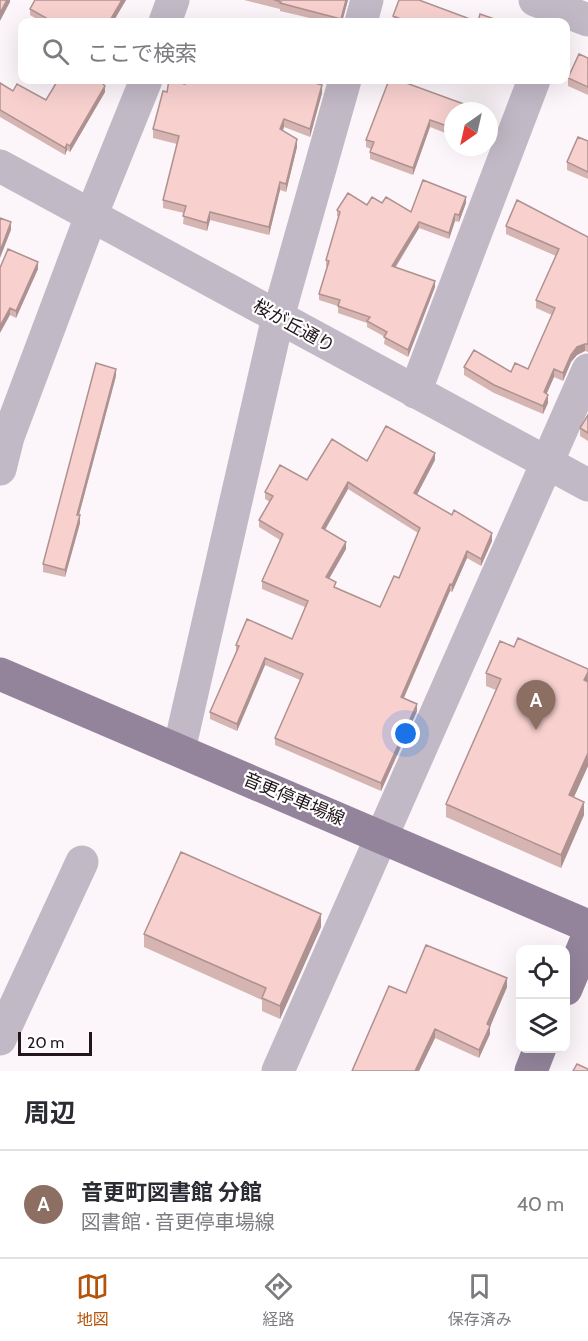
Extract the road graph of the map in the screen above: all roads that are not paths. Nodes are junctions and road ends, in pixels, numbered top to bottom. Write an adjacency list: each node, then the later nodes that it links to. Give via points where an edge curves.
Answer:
1 (173, 0): 3 (street)
2 (367, 0): 4 (street)
3 (166, 18)
4 (362, 18)
5 (144, 84): 9 (street)
6 (344, 84): 10 (street)
7 (532, 84): 12 (street)
8 (0, 166): 9 (street, 桜が丘通り)
9 (91, 216): 10 (street, 桜が丘通り); 14 (street, via 8,437)
10 (278, 317): 12 (street, 桜が丘通り); 17 (street)
11 (588, 370): 13 (street)
12 (415, 392): 13 (street, 桜が丘通り)
13 (546, 462): 15 (street, 桜が丘通り); 18 (street)
14 (0, 469)
15 (588, 485)
16 (0, 674): 17 (main road, 音更停車場線)
17 (179, 750): 18 (main road, 音更停車場線)
18 (382, 836): 20 (main road, 音更停車場線); 25 (street)
19 (82, 862): 23 (street)
20 (588, 926)
21 (588, 936): 22 (main road)
22 (570, 979)
23 (0, 1039)
24 (538, 1053): 26 (main road)
25 (278, 1071)
26 (531, 1071)

